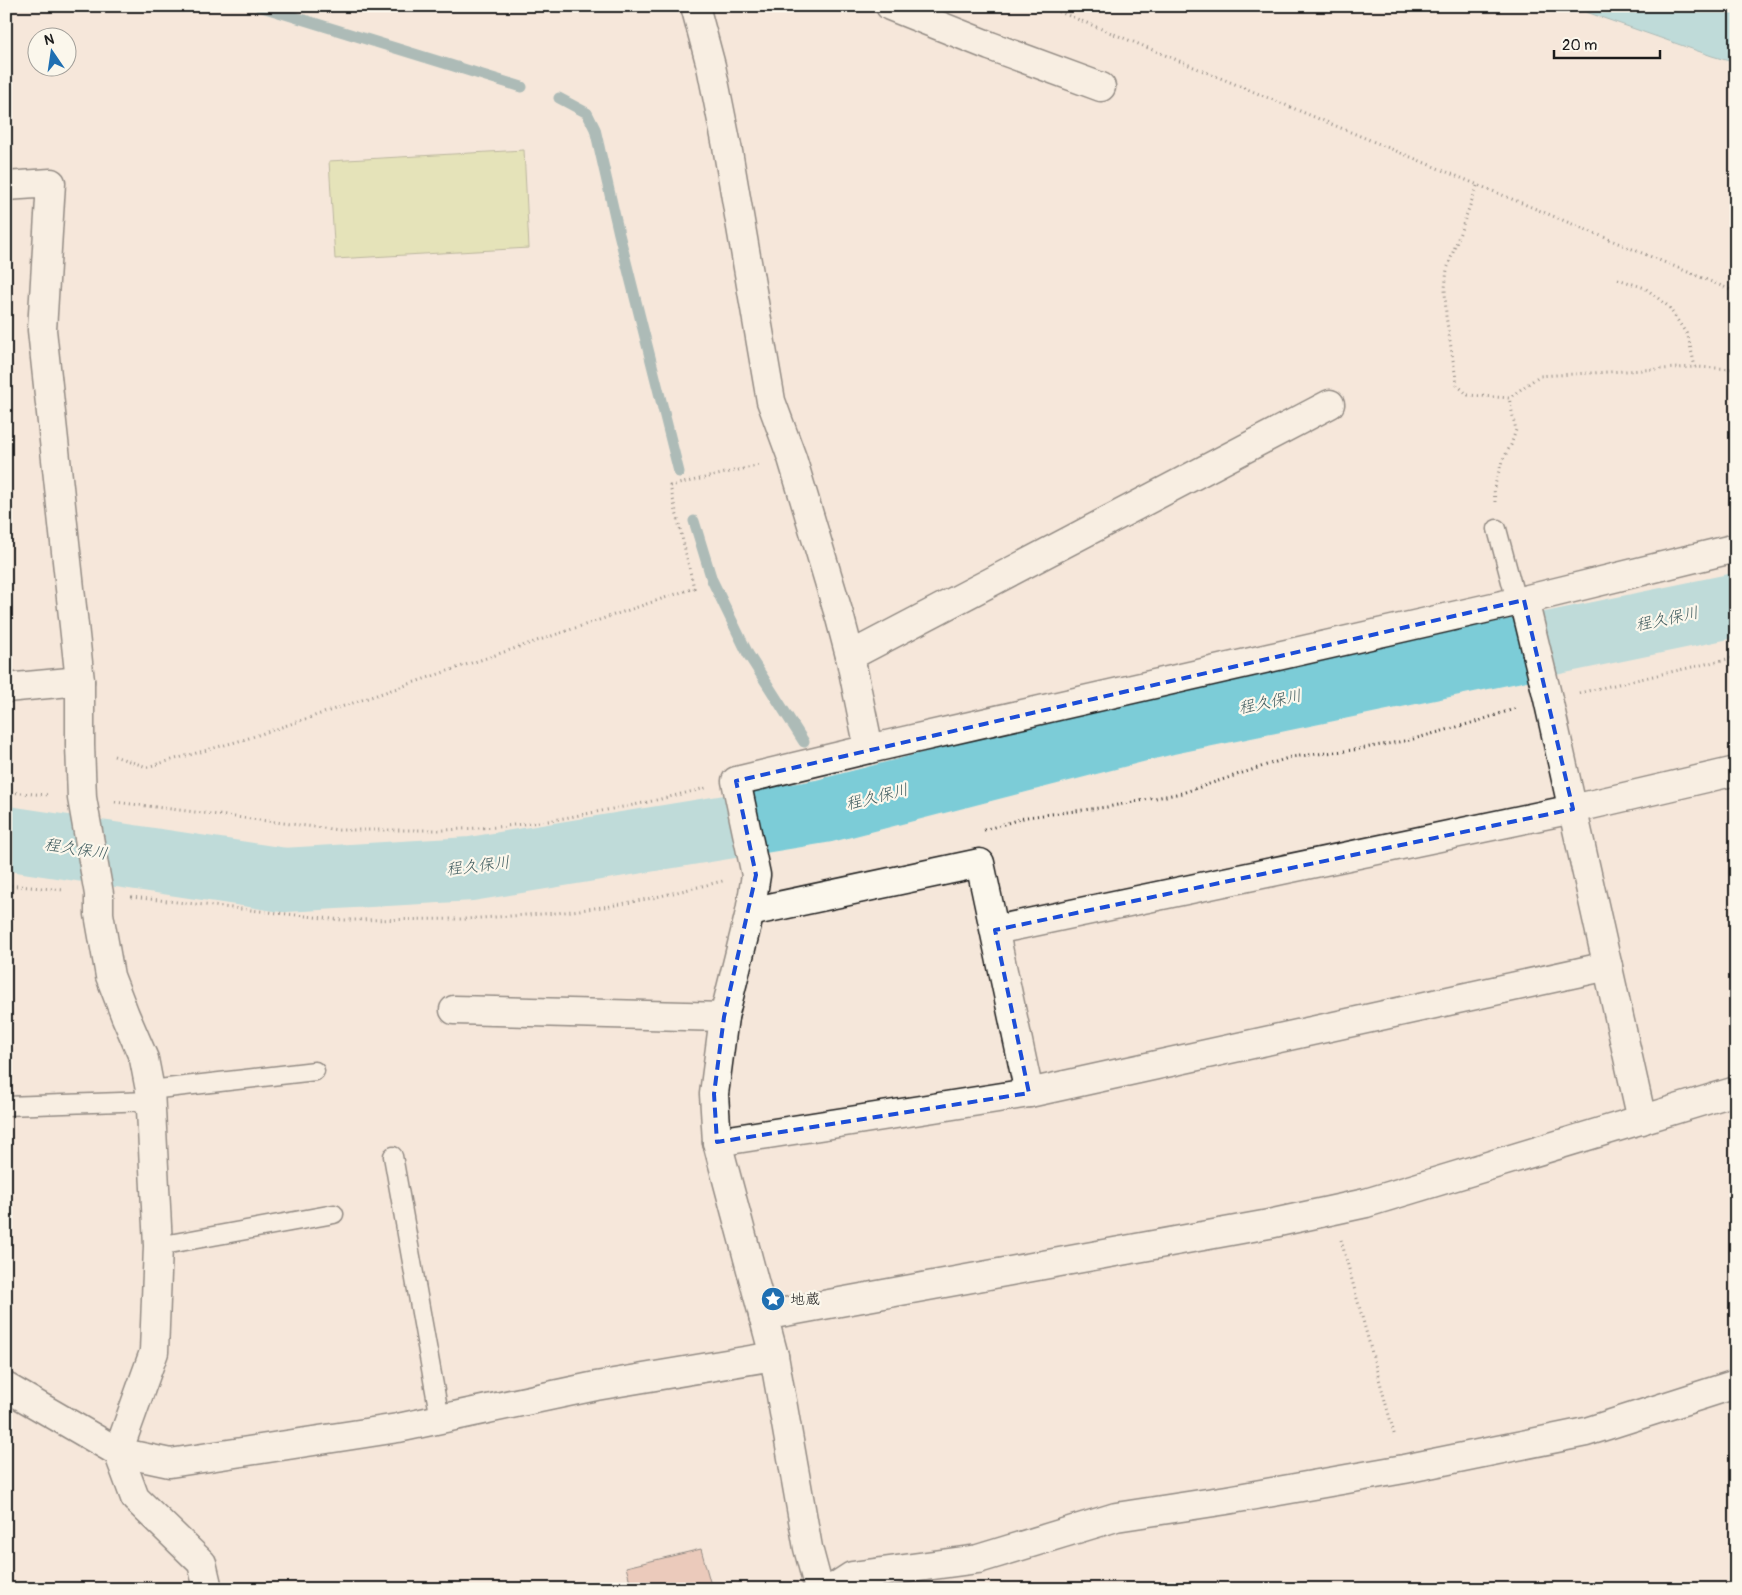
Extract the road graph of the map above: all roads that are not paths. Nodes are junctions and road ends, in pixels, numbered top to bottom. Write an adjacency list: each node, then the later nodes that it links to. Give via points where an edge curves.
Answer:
1 (695, 6): 9 (street, via 722,120 771,400 792,458)
2 (890, 6): 3 (street)
3 (1101, 87)
4 (6, 186): 10 (street, via 51,183 42,330)
5 (1330, 404): 9 (street)
6 (1497, 529): 8 (lane, via 1514,593)
7 (1736, 548): 8 (street)
8 (1526, 606): 12 (street); 14 (street)
9 (850, 656): 12 (street)
10 (80, 681): 11 (street); 23 (street, via 83,801 99,894 99,914 110,976 144,1059)
11 (6, 688)
12 (869, 749): 15 (street, via 736,786 756,875)
13 (1736, 771): 14 (street)
14 (1573, 809): 16 (street); 17 (street)
15 (750, 912): 16 (street, via 980,863); 19 (street)
16 (995, 930): 22 (street)
17 (1608, 966): 22 (street); 25 (street)
18 (454, 1010): 19 (street)
19 (724, 1017): 26 (street, via 714,1094)
20 (315, 1071): 23 (lane)
21 (1736, 1091): 25 (street)
22 (1029, 1093): 26 (street)
23 (150, 1095): 24 (lane); 29 (street)
24 (6, 1106)
25 (1642, 1120): 30 (street, via 1366,1203 1269,1224)
26 (717, 1142): 30 (street)
27 (393, 1156): 34 (lane)
28 (334, 1214): 29 (lane)
29 (158, 1246): 35 (street, via 154,1352)
30 (763, 1316): 31 (street)
31 (774, 1356): 34 (street, via 596,1386); 37 (street, via 808,1548)
32 (1736, 1384): 38 (street, via 1586,1432 1404,1469 1116,1517 978,1559 852,1576)
33 (6, 1387): 35 (street)
34 (440, 1419): 35 (street, via 170,1463)
35 (118, 1452): 36 (street, via 135,1498 202,1563)
36 (208, 1589)
37 (819, 1589)
38 (832, 1589)

